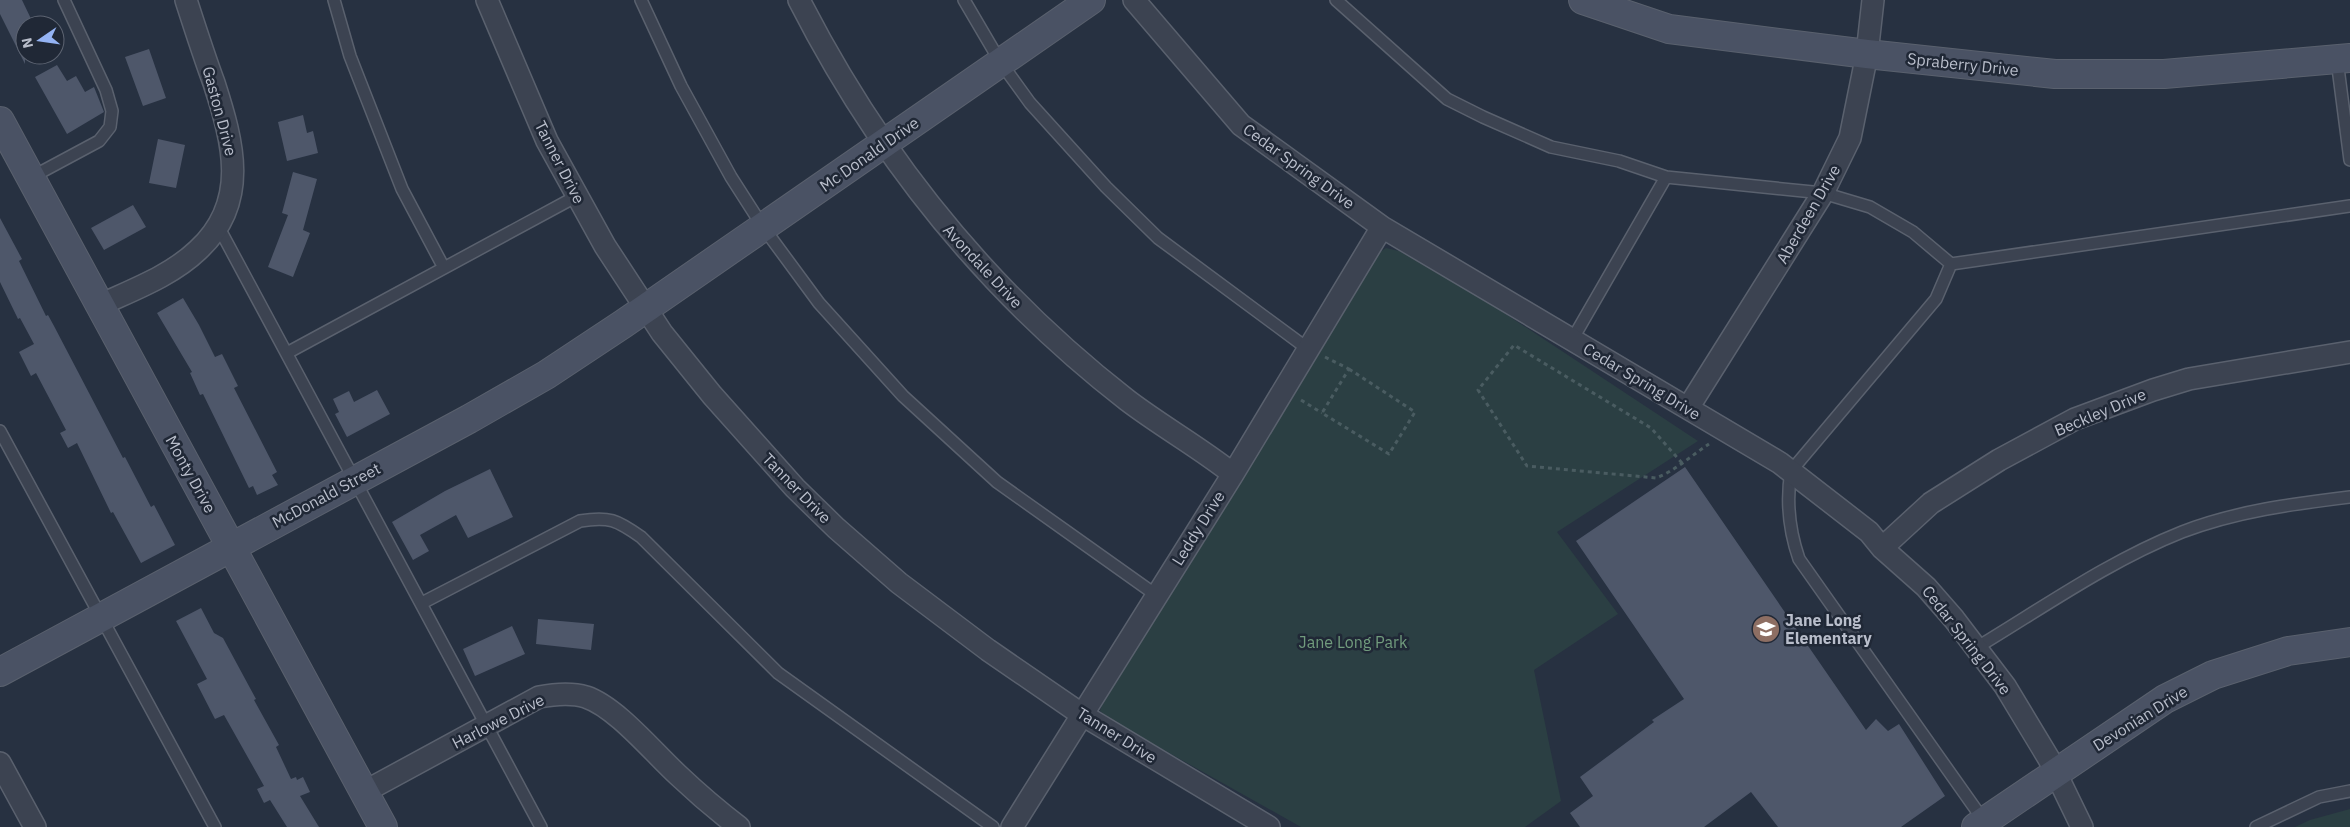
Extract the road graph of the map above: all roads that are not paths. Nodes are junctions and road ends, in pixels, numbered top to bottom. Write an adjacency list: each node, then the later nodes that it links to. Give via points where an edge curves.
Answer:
1 (64, 0): 20 (lane, via 106,90 112,111 110,127 99,142)
2 (186, 0): 24 (street, Gaston Drive, via 224,116 234,159 231,189)
3 (334, 0): 28 (lane, via 350,56 402,189)
4 (487, 0): 22 (street, Tanner Drive, via 527,98)
5 (642, 0): 26 (lane, via 681,86)
6 (799, 0): 17 (street, Avondale Drive, via 839,76)
7 (964, 0): 15 (lane)
8 (1091, 0): 15 (street, Mc Donald Drive)
9 (1134, 0): 25 (street, Cedar Spring Drive, via 1240,125)
10 (1336, 0): 19 (lane, via 1447,99 1551,147 1619,161)
11 (1583, 0): 13 (street, Spraberry Drive, via 1669,29)
12 (1873, 0): 13 (street, Aberdeen Drive)
13 (1866, 54): 14 (street, Spraberry Drive, via 2055,74 2164,74); 21 (street, Aberdeen Drive, via 1850,138)
14 (2344, 59): 18 (lane)
15 (1001, 63): 17 (street, Mc Donald Drive); 32 (lane, via 1030,103 1099,180 1158,238)
16 (0, 121): 20 (street, Monty Drive)
17 (883, 144): 26 (street, Mc Donald Drive); 38 (street, Avondale Drive, via 947,228 1026,312 1127,400 1207,453)
18 (2350, 160)
19 (1666, 177): 21 (lane); 31 (lane)
20 (30, 178): 29 (street, Monty Drive)
21 (1823, 193): 27 (lane, via 1870,207 1913,232); 35 (street, Aberdeen Drive)
22 (578, 196): 28 (lane); 30 (street, Tanner Drive, via 605,246)
23 (2350, 206): 27 (lane)
24 (218, 226): 29 (street, Gaston Drive, via 187,258 155,279); 34 (lane)
25 (1382, 227): 31 (street, Cedar Spring Drive); 32 (street, Leddy Drive)
26 (763, 228): 30 (street, Mc Donald Drive); 43 (lane, via 819,302 903,396 997,482)
27 (1950, 264): 37 (lane, via 1936,299)
28 (444, 268): 34 (lane)
29 (98, 306): 41 (street, Monty Drive)
30 (647, 308): 39 (street, McDonald Street, via 538,380); 49 (street, Tanner Drive, via 662,333 712,396 836,528 965,634)
31 (1572, 340): 35 (street, Cedar Spring Drive)
32 (1308, 349): 38 (street, Leddy Drive)
33 (2350, 352): 42 (street, Beckley Drive, via 2189,379 2075,419 1999,460 1931,503)
34 (287, 353): 39 (lane)
35 (1688, 408): 37 (street, Cedar Spring Drive)
36 (0, 431): 45 (lane)
37 (1791, 471): 42 (street, Cedar Spring Drive, via 1870,532); 55 (lane, via 1788,491 1791,535 1799,559)
38 (1232, 474): 43 (street, Leddy Drive)
39 (355, 480): 41 (street, McDonald Street); 44 (lane)
40 (2350, 497): 47 (lane, via 2274,507 2232,516 2184,532 2134,553)
41 (231, 546): 45 (street, McDonald Street); 53 (street, Monty Drive)
42 (1882, 548): 47 (street, Cedar Spring Drive, via 1926,586)
43 (1156, 595): 49 (street, Leddy Drive)
44 (422, 603): 50 (lane); 62 (lane, via 580,521 602,517 621,522 641,537 778,673)
45 (100, 618): 48 (street, McDonald Street); 58 (lane)
46 (2350, 642): 52 (street, Devonian Drive, via 2288,651 2213,675 2165,699)
47 (1976, 648): 52 (street, Cedar Spring Drive, via 2028,722)
48 (0, 672)
49 (1081, 714): 63 (street, Leddy Drive); 64 (street, Tanner Drive)
50 (488, 725): 53 (street, Harlowe Drive); 60 (lane); 61 (street, Harlowe Drive, via 539,697 572,694 590,698 607,708 679,776)
51 (0, 763): 57 (street)
52 (2054, 773): 55 (street, Devonian Drive); 65 (street, Cedar Spring Drive)
53 (364, 792): 59 (street, Monty Drive)
54 (2350, 792): 56 (lane, via 2319,797)
55 (1980, 824)
56 (2260, 826)
57 (34, 827)
58 (215, 827)
59 (383, 827)
60 (541, 827)
61 (740, 827)
62 (992, 827)
63 (1012, 827)
64 (1269, 827)
65 (2082, 827)

